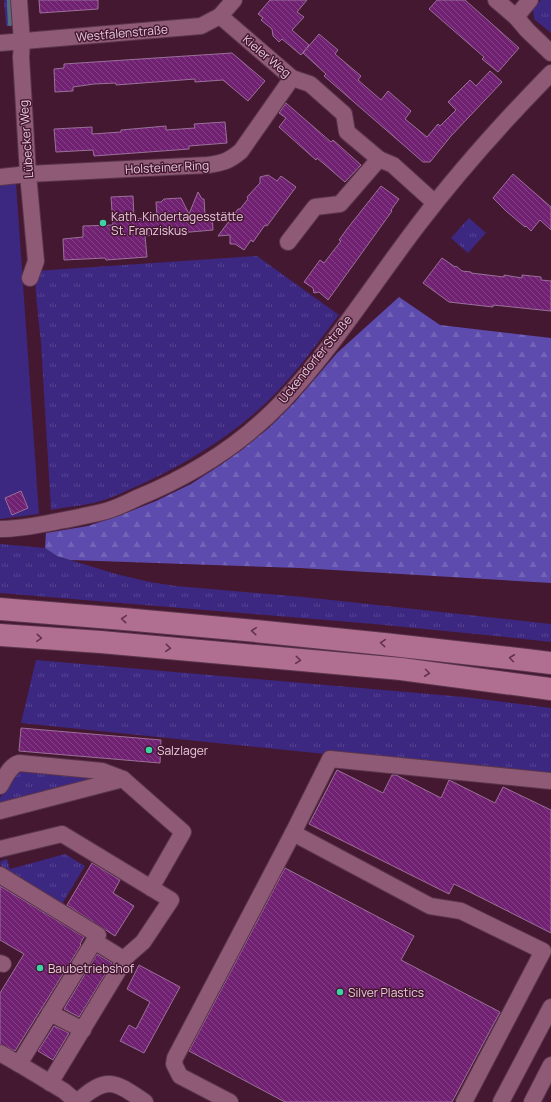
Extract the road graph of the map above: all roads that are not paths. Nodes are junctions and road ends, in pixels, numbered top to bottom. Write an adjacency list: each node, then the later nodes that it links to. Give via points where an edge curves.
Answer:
1 (19, 0): 7 (street, Lübecker Weg)
2 (234, 0): 5 (street, Westfalenstraße)
3 (496, 0): 6 (street)
4 (530, 0): 6 (street)
5 (220, 16): 7 (street, Westfalenstraße, via 201,26); 11 (street, Kieler Weg)
6 (516, 17): 9 (street)
7 (22, 42): 8 (street, Westfalenstraße); 13 (street, Lübecker Weg)
8 (0, 43)
9 (551, 53)
10 (551, 74): 15 (street, Uckendorfer Straße, via 496,130)
11 (292, 78): 12 (street, Kieler Weg, via 310,84 344,114 347,132); 13 (street, Holsteiner Ring, via 241,150 223,163)
12 (378, 160): 15 (street, Kieler Weg, via 393,165); 16 (street, via 340,204 315,207)
13 (28, 174): 14 (street, Holsteiner Ring); 17 (street, Lübecker Weg, via 36,261)
14 (0, 177)
15 (435, 203): 18 (street, Uckendorfer Straße, via 309,372 260,424 221,454 164,487 108,511 37,526)
16 (288, 242)
17 (30, 278)
18 (0, 529)
19 (0, 609): 21 (highway, one-way to 19, via 101,616)
20 (0, 635): 22 (highway, one-way to 22, via 401,669)
21 (551, 663)
22 (551, 689)
23 (123, 779): 25 (street, via 102,771 19,763 11,768); 26 (street); 30 (street, via 183,832)
24 (551, 781): 27 (street, via 330,759)
25 (0, 786)
26 (0, 812)
27 (293, 833): 32 (street, via 430,906 461,911); 43 (street, via 174,1058 180,1076)
28 (0, 849): 30 (street, via 62,834)
29 (0, 875): 31 (street, via 98,935)
30 (151, 888): 33 (street, via 171,900 143,942)
31 (94, 941): 33 (street); 35 (street)
32 (547, 946): 44 (street)
33 (125, 960): 36 (street)
34 (551, 1007): 45 (street)
35 (50, 1013): 36 (street); 38 (street)
36 (82, 1030): 40 (street)
37 (0, 1053): 38 (street)
38 (19, 1064): 40 (street)
39 (551, 1065): 46 (street)
40 (50, 1083): 41 (street)
41 (77, 1102): 42 (street, via 100,1085 114,1084)
42 (145, 1102)
43 (230, 1102)
44 (464, 1102)
45 (501, 1102)
46 (532, 1102)

